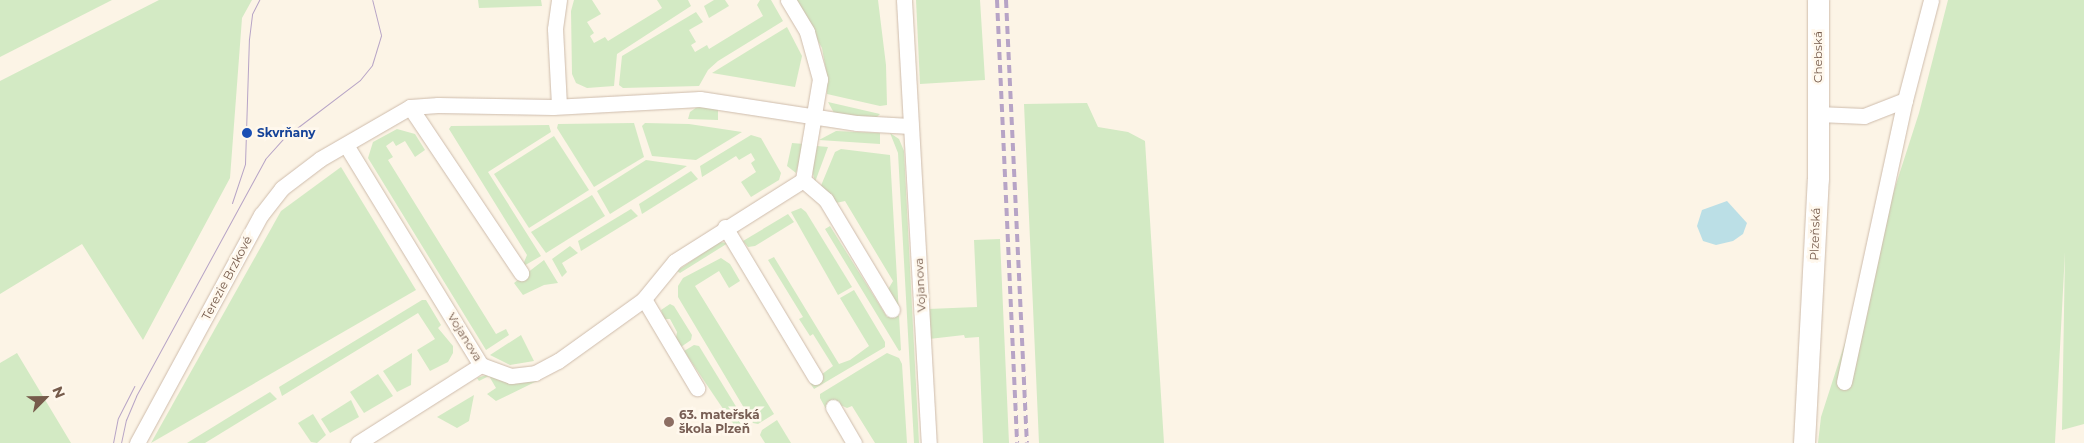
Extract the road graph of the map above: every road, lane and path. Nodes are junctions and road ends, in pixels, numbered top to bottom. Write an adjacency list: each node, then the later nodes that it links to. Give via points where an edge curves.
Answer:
1 (559, 0): 7 (street, via 555,29)
2 (788, 0): 10 (street, via 814,50 820,79)
3 (904, 0): 11 (street, Vojanova)
4 (1818, 0): 9 (main road, Chebská)
5 (1931, 0): 6 (street)
6 (1905, 100): 9 (street, via 1864,116); 20 (street)
7 (559, 106): 8 (street, via 438,104); 10 (street, via 700,99)
8 (410, 107): 12 (street); 15 (street)
9 (1818, 114): 27 (main road, Plzeňská)
10 (815, 117): 11 (street); 13 (street)
11 (910, 126): 26 (street, Vojanova)
12 (346, 145): 18 (street, Vojanova); 23 (street, Terezie Brzkové, via 292,178 261,215)
13 (803, 180): 14 (street, Vojanova); 17 (street, via 826,200)
14 (726, 227): 16 (street, Vojanova, via 675,261); 19 (street)
15 (521, 273)
16 (644, 299): 18 (street, Vojanova, via 558,361 535,373 511,376); 21 (street)
17 (892, 310)
18 (482, 365): 24 (street)
19 (815, 377)
20 (1844, 382)
21 (697, 388)
22 (833, 406): 25 (street)
23 (138, 442)
24 (358, 443)
25 (854, 443)
26 (929, 443)
27 (1804, 443)

